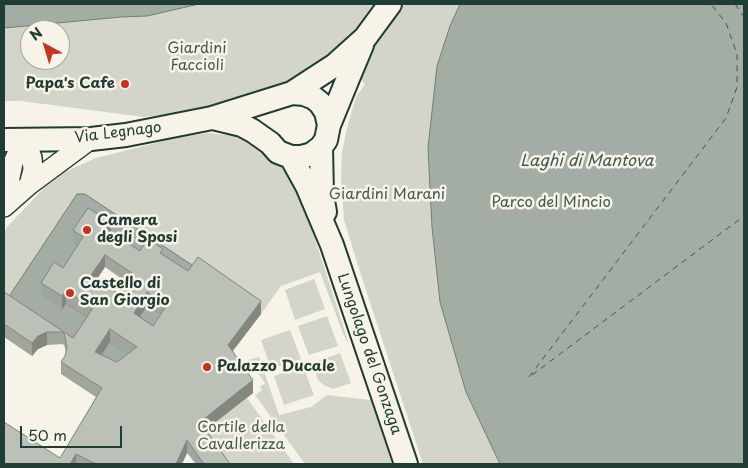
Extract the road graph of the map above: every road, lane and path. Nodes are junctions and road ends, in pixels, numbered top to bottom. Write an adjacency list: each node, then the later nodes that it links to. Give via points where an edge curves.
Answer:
1 (390, 4): 2 (main road, Via Legnago)
2 (365, 38): 3 (main road, Via Legnago, via 335,65); 5 (main road, Via Legnago)
3 (288, 95): 4 (main road, Via Legnago); 5 (main road, via 304,94 314,98 326,112); 8 (main road, Via Legnago, via 274,102 267,112 264,124)
4 (212, 118): 6 (main road, Via Legnago); 8 (main road, Via Legnago, via 242,126)
5 (329, 125): 9 (main road, Via Legnago)
6 (91, 139): 7 (main road, Via Legnago); 11 (street)
7 (18, 140): 11 (street, via 32,158); 12 (street)
8 (270, 143): 10 (main road, Via Legnago, via 278,152)
9 (321, 147): 10 (main road, via 312,154); 13 (main road, Lungolago del Gonzaga, via 322,195)
10 (291, 157): 13 (main road, Lungolago del Gonzaga)
11 (29, 185): 12 (street)
12 (4, 194)
13 (332, 245): 14 (main road, Lungolago del Gonzaga)
14 (406, 464)

